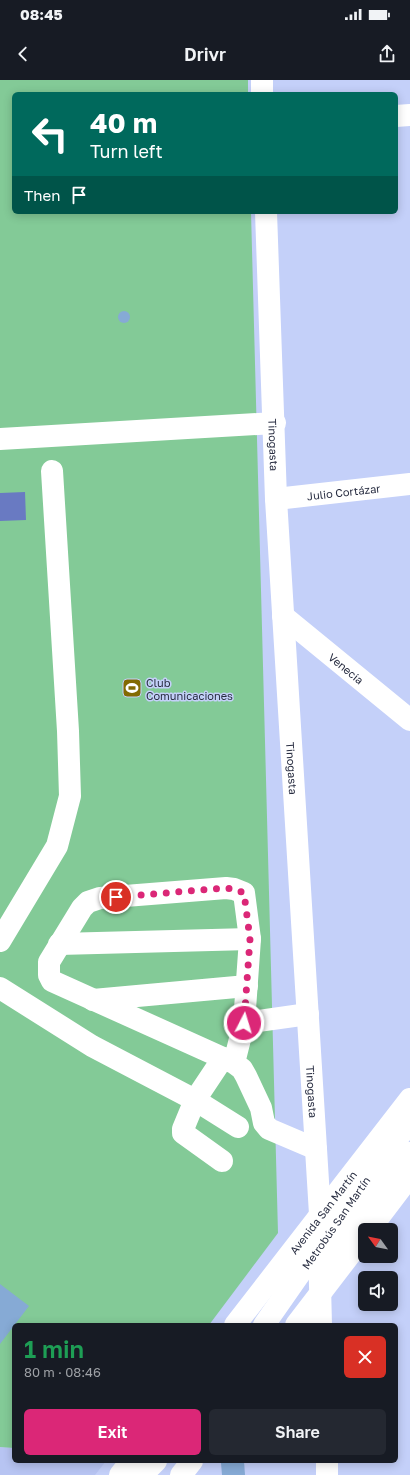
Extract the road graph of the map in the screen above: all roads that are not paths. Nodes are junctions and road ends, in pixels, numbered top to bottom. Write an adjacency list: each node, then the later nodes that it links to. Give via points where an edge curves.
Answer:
1 (262, 80): 2 (street)
2 (262, 92)
3 (410, 115): 4 (street)
4 (398, 116)
5 (266, 214): 6 (street, Tinogasta)
6 (275, 423): 7 (street); 10 (street, Tinogasta)
7 (0, 439)
8 (52, 471): 14 (street, via 68,723 70,796 57,846)
9 (410, 484): 10 (street, Julio Cortázar)
10 (276, 498): 11 (street, Tinogasta)
11 (283, 616): 12 (street, Venecia); 19 (street, Tinogasta)
12 (410, 720)
13 (250, 939): 15 (street); 15 (street, via 244,893 226,888 100,898 88,902); 16 (street)
14 (0, 941)
15 (59, 944): 18 (street, via 49,962 49,975 52,981)
16 (247, 986): 18 (street); 20 (street)
17 (0, 988): 23 (street, via 92,1046)
18 (92, 1000): 21 (street)
19 (308, 1014): 20 (street); 26 (street, Tinogasta)
20 (244, 1023): 21 (street)
21 (228, 1061): 23 (street); 26 (street, via 242,1069 261,1108 264,1123 269,1129)
22 (410, 1099): 30 (street, Avenida San Martín)
23 (195, 1100): 25 (street); 28 (street, via 182,1129 183,1133)
24 (410, 1122): 33 (street, Metrobús San Martín, via 365,1180)
25 (238, 1126)
26 (316, 1149): 30 (street, Tinogasta)
27 (410, 1153): 34 (street, Metrobús San Martín)
28 (222, 1161)
29 (410, 1176): 31 (street)
30 (320, 1214): 33 (street, Tinogasta); 36 (street, Avenida San Martín)
31 (374, 1223)
32 (358, 1244): 35 (street)
33 (319, 1247): 34 (street, Tinogasta); 37 (street, Metrobús San Martín)
34 (320, 1269): 35 (street, Tinogasta); 38 (street, Metrobús San Martín)
35 (320, 1293): 39 (street); 40 (street, Tinogasta)
36 (237, 1323)
37 (265, 1323)
38 (280, 1323)
39 (298, 1323)
40 (322, 1323)
41 (151, 1463): 45 (street)
42 (170, 1463): 46 (street)
43 (190, 1463): 47 (street)
44 (327, 1463): 48 (street)
45 (129, 1471)
46 (159, 1475)
47 (181, 1475)
48 (327, 1475)

